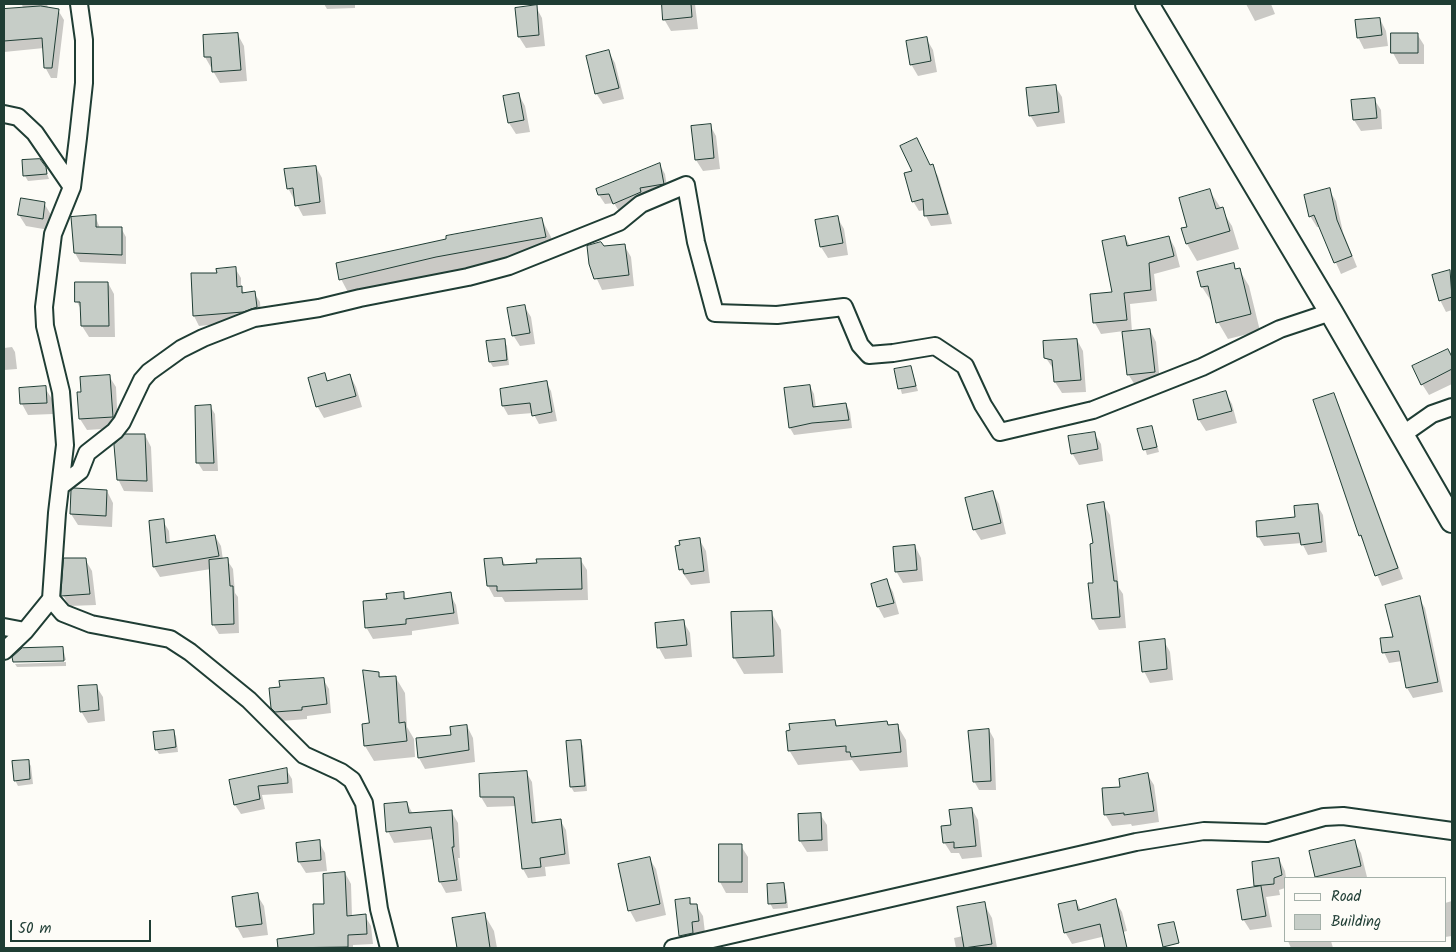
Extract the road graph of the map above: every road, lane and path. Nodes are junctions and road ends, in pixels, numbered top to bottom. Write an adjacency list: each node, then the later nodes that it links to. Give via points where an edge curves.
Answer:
1 (80, 4): 4 (street, via 84,82)
2 (1147, 4): 5 (street)
3 (4, 114): 4 (street, via 18,117 35,133)
4 (72, 188): 8 (street, via 53,234 44,307 45,326 63,408)
5 (1331, 312): 7 (street); 8 (street, via 1280,329 1202,367 1093,410 1000,432 965,366 935,346 869,355 860,345 844,308 777,315 715,313 696,242 686,186 641,204 619,222 509,266 319,308 269,315 203,338 149,372 122,422 87,453 80,471)
6 (1452, 407): 7 (street, via 1432,414)
7 (1402, 435): 9 (street)
8 (62, 485): 10 (street)
9 (1452, 521)
10 (52, 599): 12 (street); 15 (street, via 63,613 92,624 170,639 249,700 304,755 352,780 364,803 379,909)
11 (4, 627): 12 (street)
12 (25, 632): 13 (street)
13 (4, 651)
14 (1452, 831): 16 (street, via 1343,816 1324,817 1267,832 1204,831 1136,842)
15 (389, 948)
16 (673, 948)

